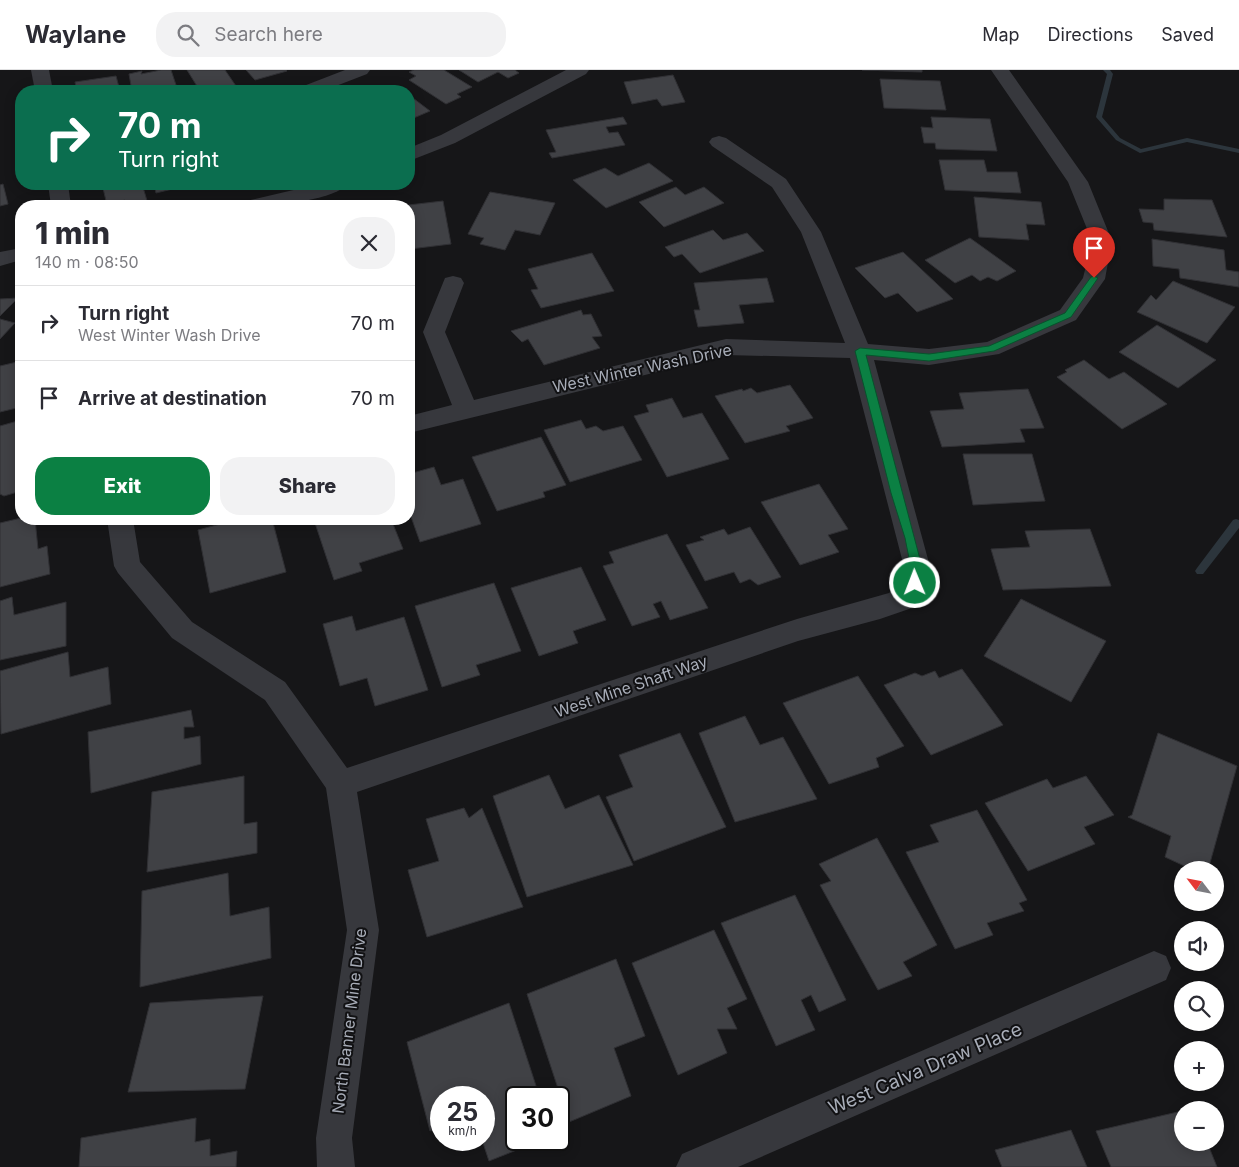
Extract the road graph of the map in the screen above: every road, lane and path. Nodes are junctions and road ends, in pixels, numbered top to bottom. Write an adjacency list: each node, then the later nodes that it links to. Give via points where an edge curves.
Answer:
1 (40, 70): 5 (street)
2 (361, 70): 6 (street)
3 (580, 70): 8 (street, via 448,139)
4 (1000, 70): 14 (street, West Winter Wash Drive, via 1078,182 1102,240 1094,278 1068,315 991,349 929,358)
5 (43, 85)
6 (322, 85)
7 (719, 142): 14 (street, via 779,184 812,232)
8 (415, 153)
9 (320, 190): 10 (street)
10 (277, 200)
11 (15, 255): 12 (street)
12 (0, 259)
13 (453, 283): 15 (street, via 434,332)
14 (860, 351): 15 (street, West Winter Wash Drive, via 726,346); 18 (street, West Mine Shaft Way, via 916,563 912,590 899,601 797,630)
15 (466, 408): 16 (street, West Winter Wash Drive)
16 (415, 422)
17 (121, 525): 18 (street, North Banner Mine Drive, via 127,566 182,630 275,692)
18 (341, 784): 20 (street, North Banner Mine Drive, via 363,930 334,1138)
19 (1154, 968): 21 (street, West Calva Draw Place)
20 (336, 1167)
21 (695, 1167)

